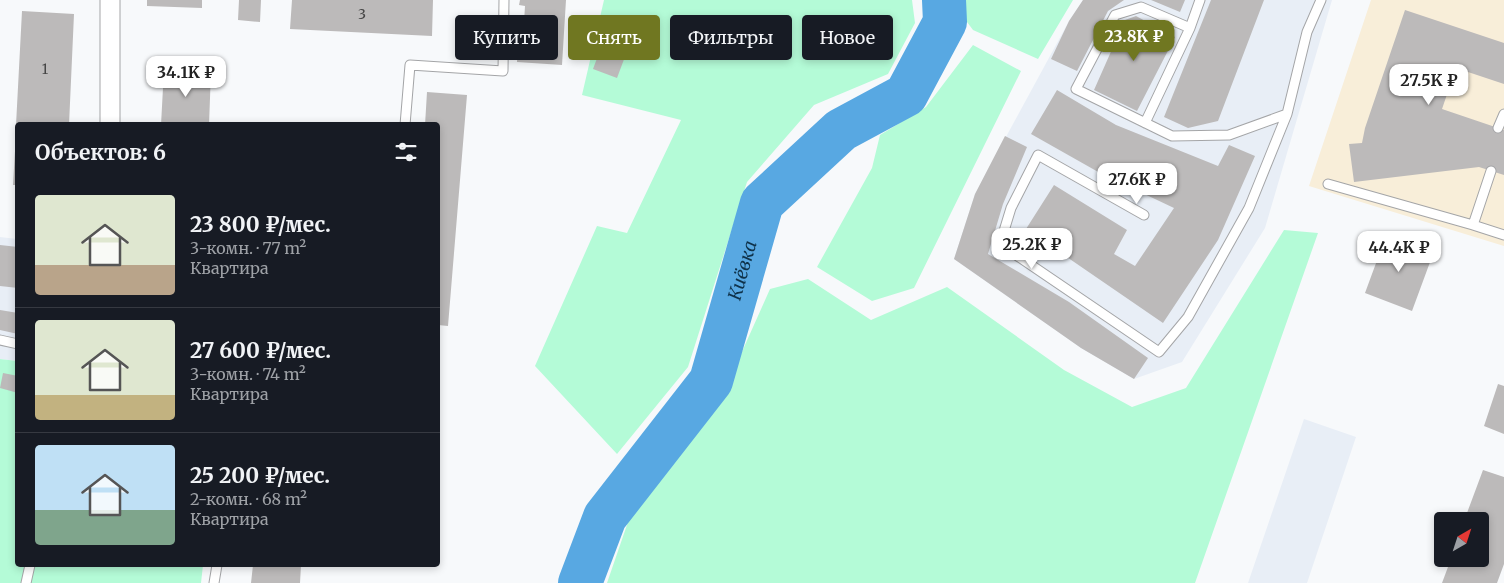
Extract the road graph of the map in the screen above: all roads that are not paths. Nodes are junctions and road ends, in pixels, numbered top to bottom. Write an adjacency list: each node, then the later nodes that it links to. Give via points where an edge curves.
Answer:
1 (110, 0): 8 (street)
2 (504, 0): 9 (lane, via 503,71 410,65)
3 (1200, 0): 5 (lane)
4 (1321, 0): 6 (lane, via 1307,32)
5 (1190, 28): 10 (lane); 10 (lane, via 1141,7 1115,15 1076,89)
6 (1287, 114): 10 (lane, via 1229,136 1172,136); 14 (lane, via 1249,208 1188,317 1159,352 1000,244 1011,208 1038,156)
7 (1504, 114): 11 (lane)
8 (110, 122)
9 (405, 122)
10 (1145, 122)
11 (1498, 128)
12 (1491, 171): 15 (lane)
13 (1328, 184): 15 (lane)
14 (1144, 215)
15 (1473, 225): 16 (lane)
16 (1504, 235)
17 (0, 340): 18 (lane)
18 (15, 343)
19 (30, 567): 21 (lane)
20 (217, 567): 22 (lane)
21 (26, 583)
22 (214, 583)

